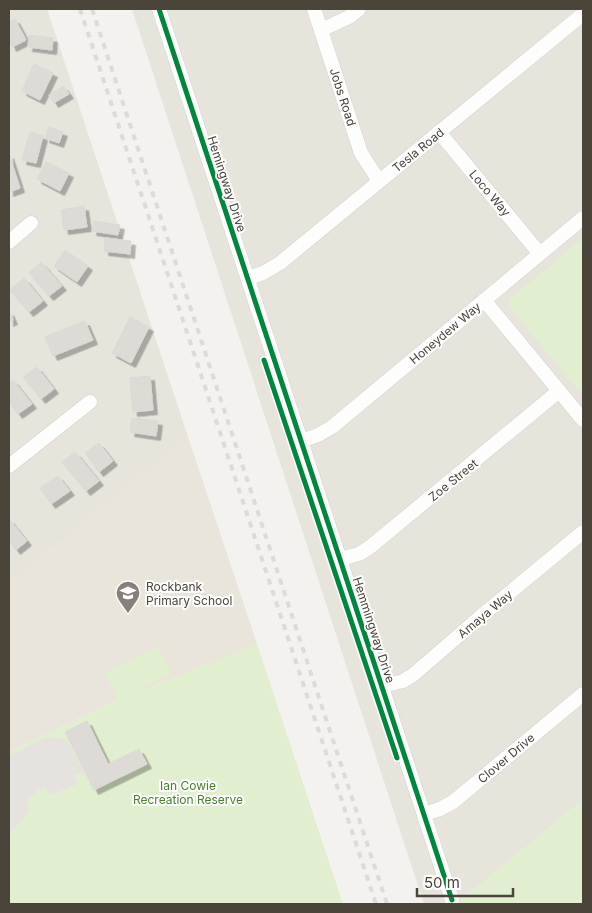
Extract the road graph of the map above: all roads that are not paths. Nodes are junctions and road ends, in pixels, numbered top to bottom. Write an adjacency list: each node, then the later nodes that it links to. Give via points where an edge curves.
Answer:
1 (159, 9): 12 (street, Hemingway Drive)
2 (314, 9): 5 (street, Jobs Road)
3 (359, 9): 5 (street)
4 (583, 14): 6 (street, Tesla Road)
5 (321, 30): 7 (street, Jobs Road, via 361,153)
6 (439, 132): 7 (street, Tesla Road); 11 (street, Loco Way)
7 (379, 181): 12 (street, Tesla Road, via 280,263)
8 (583, 218): 11 (street, Honeydew Way)
9 (31, 223): 10 (street)
10 (9, 242)
11 (540, 254): 13 (street, Honeydew Way)
12 (248, 278): 14 (street, Hemingway Drive)
13 (484, 300): 15 (street); 18 (street, Honeydew Way, via 332,427)
14 (277, 366): 18 (street, Hemmingway Drive)
15 (559, 391): 17 (street); 21 (street, Zoe Street, via 370,547)
16 (90, 402): 19 (street)
17 (583, 420)
18 (302, 441): 21 (street, Hemmingway Drive)
19 (9, 466)
20 (583, 532): 22 (street, Amaya Way, via 413,675)
21 (340, 559): 22 (street, Hemmingway Drive)
22 (382, 686): 24 (street, Hemmingway Drive)
23 (583, 694): 24 (street, Clover Drive, via 453,802)
24 (424, 814): 25 (street, Hemmingway Drive)
25 (452, 900)

